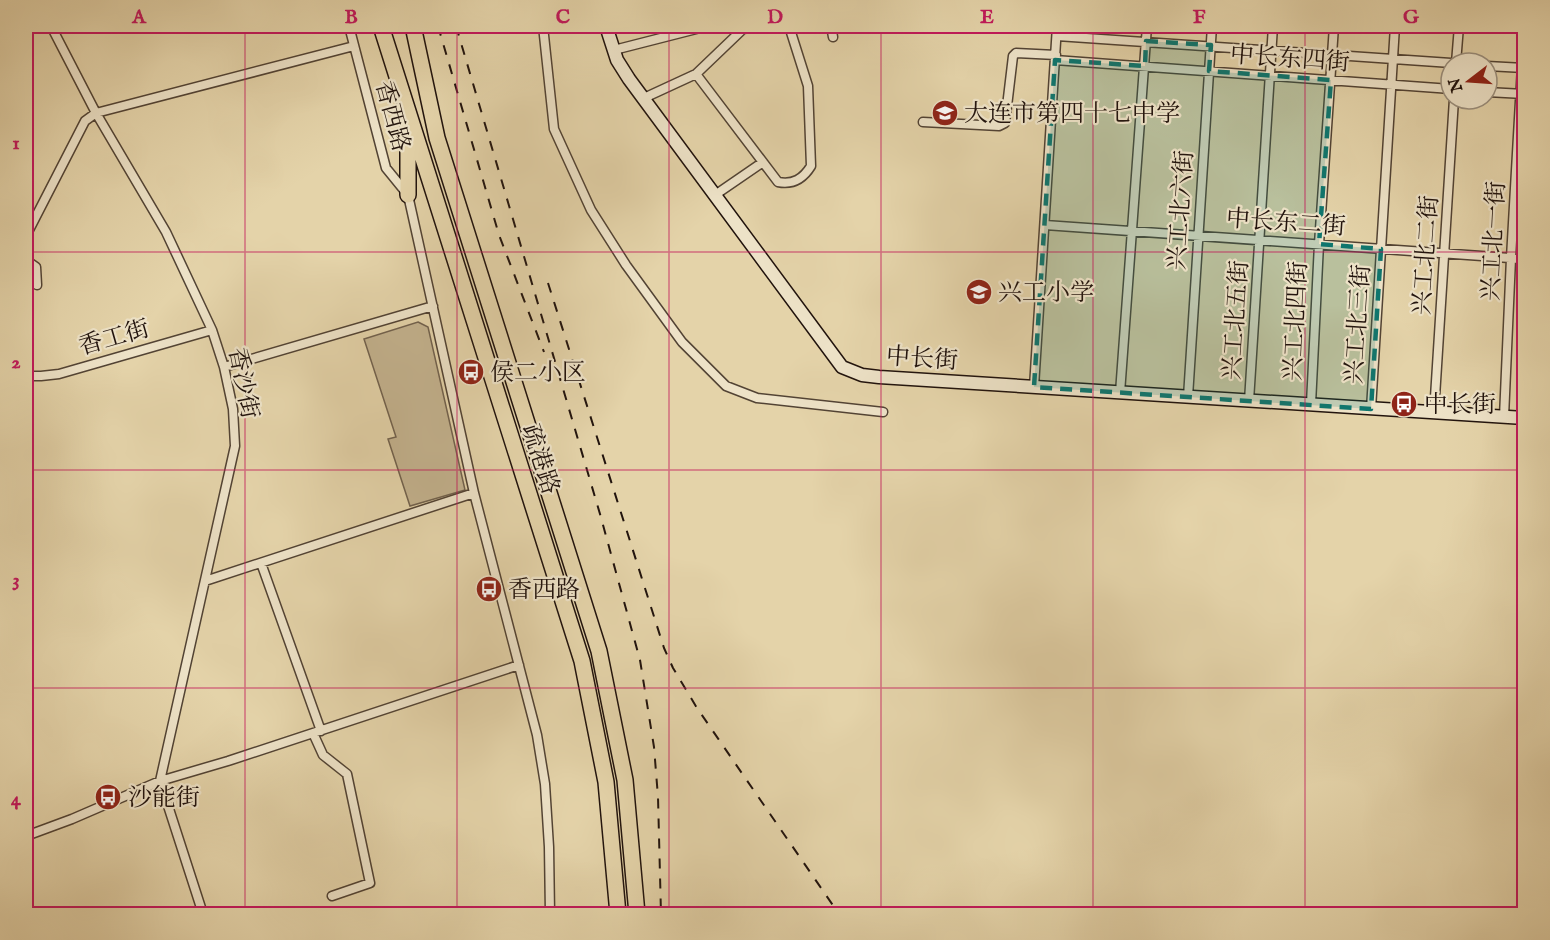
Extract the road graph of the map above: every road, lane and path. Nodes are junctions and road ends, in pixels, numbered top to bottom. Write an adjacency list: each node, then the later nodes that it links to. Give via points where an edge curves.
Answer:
1 (51, 26): 45 (street, 香沙街)
2 (349, 26): 24 (street, 香西路)
3 (381, 26): 46 (highway, 疏港路)
4 (404, 26): 48 (highway)
5 (413, 26): 48 (highway)
6 (543, 26): 74 (street, via 554,129 591,210 682,342 726,386 757,398)
7 (606, 26): 26 (street, 中长街)
8 (708, 26): 26 (street)
9 (759, 26): 36 (street, via 743,29)
10 (789, 26): 49 (street, via 808,86 811,166 799,180 787,184 778,182)
11 (831, 26): 21 (street)
12 (1057, 26): 20 (street)
13 (1147, 26): 22 (street)
14 (1212, 26): 23 (street, 兴工北六街)
15 (1273, 26): 25 (street, 兴工北五街)
16 (1334, 26): 28 (street, 兴工北四街)
17 (1395, 26): 30 (street, 兴工北三街)
18 (1459, 26): 27 (street)
19 (1524, 30): 34 (street, 兴工北一街)
20 (1057, 36): 22 (street, 中长东四街); 29 (street)
21 (832, 38)
22 (1146, 41): 23 (street, 中长东四街); 32 (street)
23 (1211, 45): 25 (street, 中长东四街); 35 (street, 兴工北六街)
24 (354, 46): 45 (street); 50 (street, 香西路, via 386,168)
25 (1272, 49): 28 (street, 中长东四街); 37 (street, 兴工北五街)
26 (614, 51): 43 (street, 中长街)
27 (1457, 51)
28 (1333, 54): 30 (street, 中长东四街); 38 (street, 兴工北四街)
29 (1055, 57): 32 (street, 中长东四街); 47 (street, 中长东四街, via 1016,53 1012,56 1003,125); 52 (street)
30 (1393, 59): 31 (street, 中长东四街); 39 (street, 兴工北三街)
31 (1439, 62)
32 (1145, 66): 35 (street, 中长东四街); 54 (street)
33 (1499, 67): 34 (street)
34 (1523, 68): 42 (street, 兴工北一街)
35 (1209, 71): 37 (street, 中长东四街); 55 (street, 兴工北六街)
36 (696, 74): 43 (street); 49 (street)
37 (1270, 76): 38 (street, 中长东四街); 56 (street, 兴工北五街)
38 (1331, 80): 39 (street, 中长东四街); 57 (street, 兴工北四街)
39 (1392, 85): 40 (street, 中长东四街); 58 (street, 兴工北三街)
40 (1439, 88)
41 (1499, 93): 42 (street)
42 (1523, 94): 60 (street, 兴工北一街)
43 (644, 98): 51 (street, 中长街)
44 (1453, 111): 59 (street, 兴工北二街)
45 (96, 113): 53 (street, via 85,121); 65 (street, 香沙街, via 166,232)
46 (408, 113): 50 (highway); 88 (highway, 疏港路, via 582,661 606,782)
47 (923, 122)
48 (437, 138): 89 (highway, via 599,651 626,780)
49 (763, 162): 51 (street)
50 (408, 195): 64 (street, 香西路)
51 (716, 195): 68 (street, 中长街, via 842,368 862,375)
52 (1045, 225): 54 (street, 中长东二街); 68 (street)
53 (26, 231)
54 (1130, 231): 55 (street, 中长东二街); 69 (street)
55 (1198, 236): 56 (street, 中长东二街); 70 (street, 兴工北六街)
56 (1259, 240): 57 (street, 中长东二街); 71 (street, 兴工北五街)
57 (1319, 244): 58 (street, 中长东二街); 72 (street, 兴工北四街)
58 (1381, 249): 59 (street, 中长东二街); 73 (street, 兴工北三街)
59 (1444, 254): 60 (street, 中长东二街); 75 (street, 兴工北二街)
60 (1510, 258): 61 (street, 中长东二街); 76 (street, 兴工北一街)
61 (1524, 260)
62 (26, 261): 63 (street, via 36,267)
63 (37, 285)
64 (433, 306): 66 (street); 78 (street, 香西路)
65 (212, 330): 66 (street, 香沙街); 67 (street, 香工街, via 58,374)
66 (224, 367): 80 (street, 香沙街, via 233,409 235,446)
67 (26, 376)
68 (1034, 387): 69 (street, 中长街)
69 (1120, 393): 70 (street, 中长街)
70 (1188, 397): 71 (street, 中长街)
71 (1249, 401): 72 (street, 中长街)
72 (1311, 404): 73 (street, 中长街)
73 (1371, 409): 75 (street, 中长街)
74 (883, 412)
75 (1434, 413): 76 (street, 中长街)
76 (1504, 417): 77 (street, 中长街)
77 (1524, 418)
78 (474, 493): 79 (street); 81 (street, 香西路)
79 (261, 563): 80 (street); 82 (street)
80 (205, 581): 83 (street, 香沙街)
81 (519, 665): 82 (street); 87 (street, 香西路, via 545,784)
82 (317, 732): 83 (street); 85 (street, via 323,754 347,774 370,884)
83 (160, 781): 84 (street); 86 (street)
84 (26, 836)
85 (332, 896)
86 (203, 915)
87 (550, 915)
88 (618, 915)
89 (638, 915)

